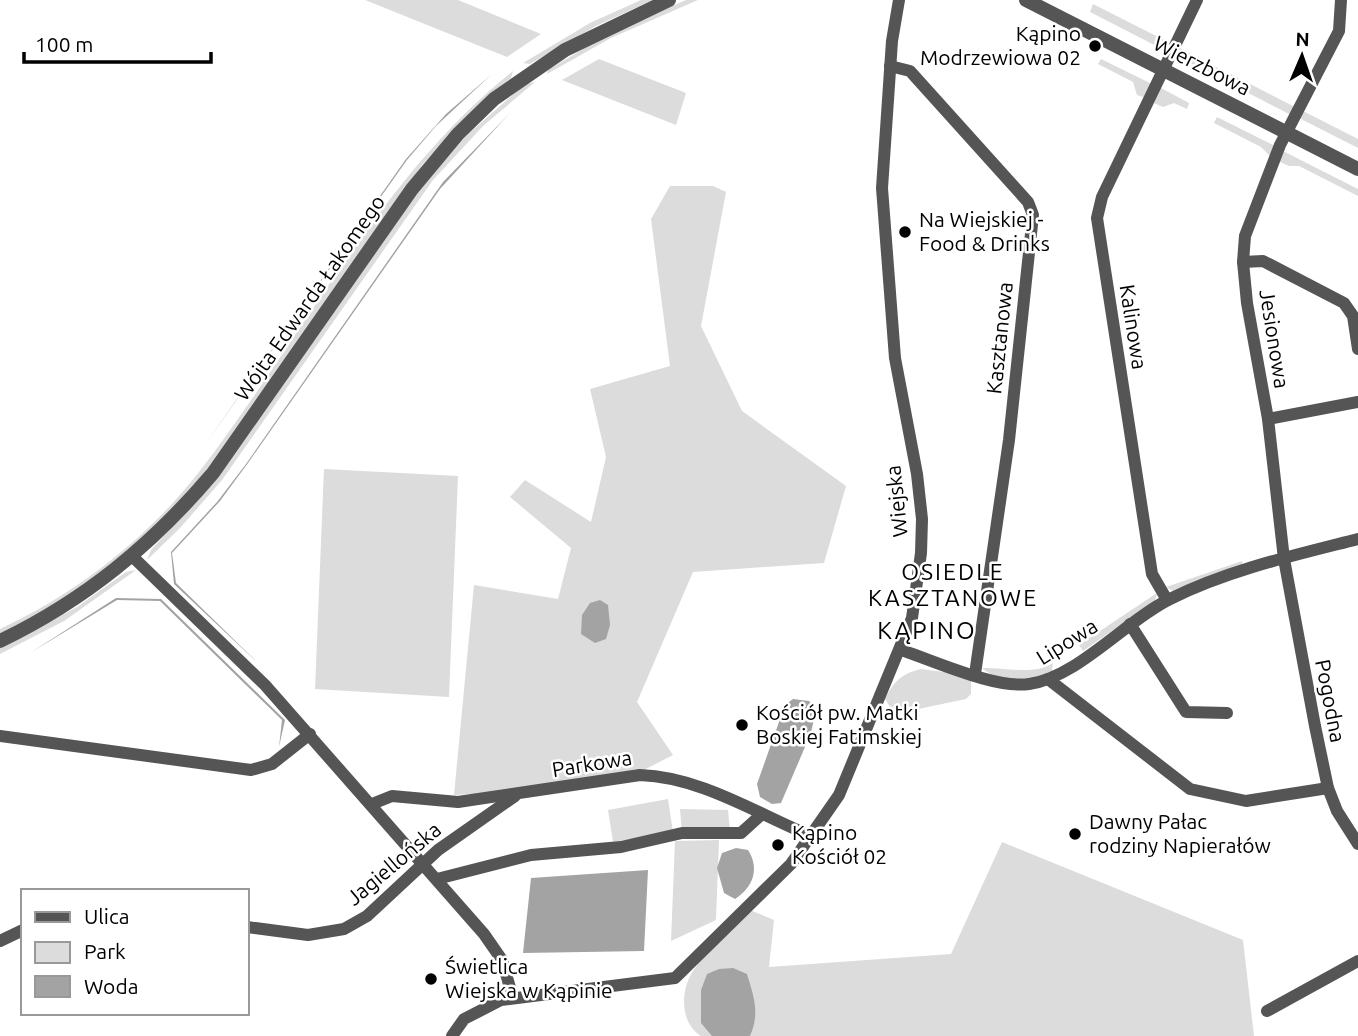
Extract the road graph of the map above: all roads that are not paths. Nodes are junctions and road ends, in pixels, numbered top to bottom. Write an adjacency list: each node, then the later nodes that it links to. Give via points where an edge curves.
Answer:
1 (669, 0): 15 (street, Wójta Edwarda Łakomego, via 565,50 494,99 458,134 412,189 213,473)
2 (899, 0): 6 (street, Wiejska)
3 (1026, 0): 7 (street, Wierzbowa)
4 (1197, 0): 7 (street, Kalinowa)
5 (1341, 0): 8 (street, Jesionowa, via 1339,31)
6 (890, 65): 20 (street, Wiejska, via 882,188 895,358 922,519 912,618); 21 (street, Kasztanowa, via 910,71 1028,202 1033,215 1009,440)
7 (1164, 70): 8 (street, Wierzbowa); 17 (street, Kalinowa, via 1102,197 1097,218 1152,574)
8 (1287, 132): 9 (street, Wierzbowa); 10 (street, Jesionowa, via 1245,236)
9 (1358, 169)
10 (1243, 262): 11 (street, via 1263,261 1344,303 1353,316); 13 (street, Jesionowa)
11 (1358, 349)
12 (1358, 402): 13 (street)
13 (1268, 419): 16 (street, Jesionowa)
14 (1358, 538): 16 (street, Lipowa)
15 (133, 557): 19 (street, Wójta Edwarda Łakomego, via 71,603); 24 (street)
16 (1284, 559): 17 (street, Lipowa); 26 (street, Pogodna)
17 (1167, 600): 18 (street, Lipowa)
18 (1129, 624): 22 (street, Lipowa); 23 (street, Lipowa, via 1186,712)
19 (0, 641)
20 (901, 650): 21 (street, Lipowa); 30 (street, Wiejska, via 839,795)
21 (975, 674): 22 (street, Lipowa, via 1019,685)
22 (1048, 679): 26 (street, via 1190,789 1246,801)
23 (1227, 713)
24 (310, 734): 25 (street, via 272,764 251,769); 28 (street)
25 (0, 736)
26 (1328, 788): 31 (street, Pogodna)
27 (515, 796): 28 (street, Parkowa, via 458,802 392,796); 29 (street, Parkowa, via 640,775 669,776); 32 (street, Jagiellońska)
28 (372, 804): 32 (street)
29 (761, 815): 30 (street, Parkowa); 33 (street, via 741,832 682,833 621,847 531,855)
30 (809, 835): 38 (street, Wiejska, via 791,864 676,978)
31 (1358, 844)
32 (423, 864): 33 (street); 34 (street, Jagiellońska, via 367,916 344,929 308,935)
33 (437, 879): 38 (street, via 497,950)
34 (248, 927)
35 (21, 931): 36 (street)
36 (0, 941)
37 (1358, 961): 39 (street)
38 (513, 998): 40 (street, Wiejska, via 478,1010 464,1019)
39 (1267, 1011)
40 (452, 1036)

